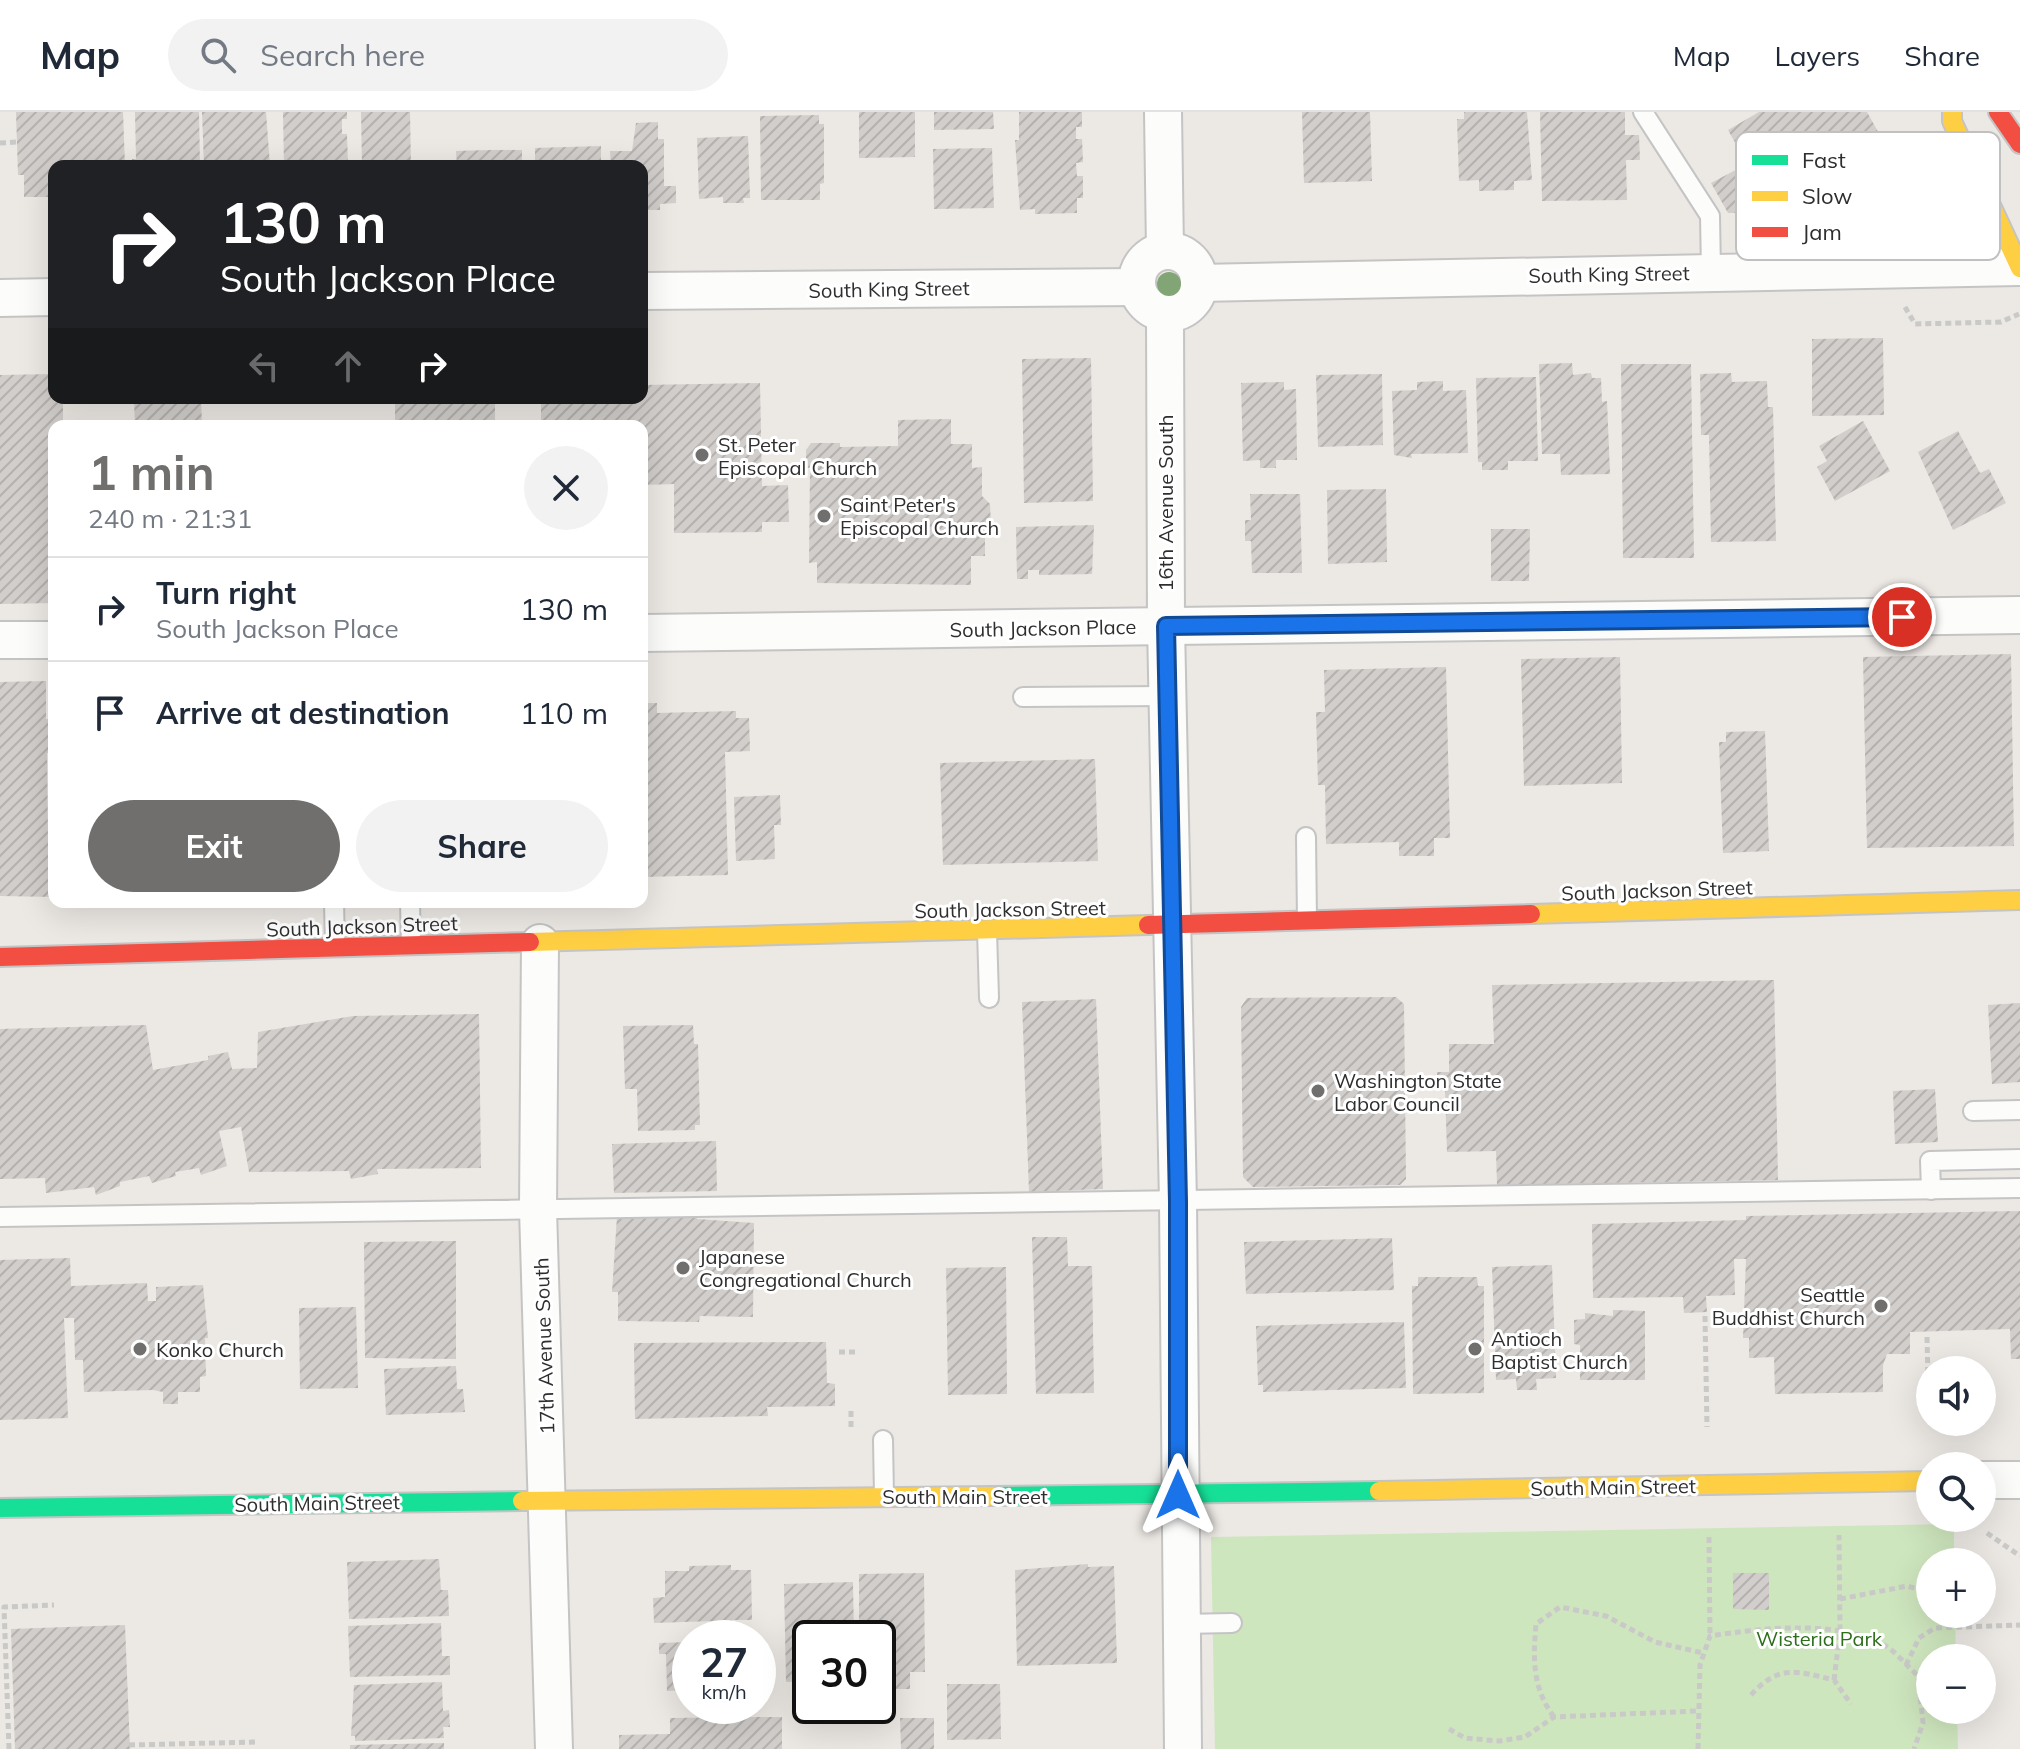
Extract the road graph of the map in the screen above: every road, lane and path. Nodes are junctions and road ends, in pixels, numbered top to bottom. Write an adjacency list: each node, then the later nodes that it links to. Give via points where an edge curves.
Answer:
1 (1163, 112): 12 (street)
2 (1643, 112): 14 (lane, via 1710,216)
3 (1952, 112): 5 (main road)
4 (1998, 112): 8 (main road)
5 (1957, 132)
6 (17, 142): 7 (path)
7 (0, 143)
8 (2020, 144)
9 (2000, 196): 10 (main road)
10 (2014, 198)
11 (2000, 224): 13 (main road)
12 (1165, 251): 15 (street, via 1192,262); 16 (street, via 1140,267)
13 (2020, 268): 14 (street, South King Street)
14 (1711, 271): 15 (street, South King Street)
15 (1199, 283): 20 (street, via 1188,306)
16 (1137, 287): 17 (street, South King Street); 20 (street, via 1148,306)
17 (648, 291)
18 (48, 297): 19 (street)
19 (0, 298)
20 (1165, 313): 24 (street, 16th Avenue South)
21 (2017, 314): 22 (path, via 2001,322)
22 (1915, 324)
23 (2020, 615): 24 (street, South Jackson Place)
24 (1166, 626): 25 (street, South Jackson Place); 28 (street, 16th Avenue South)
25 (648, 633)
26 (0, 640): 27 (street)
27 (48, 640)
28 (1167, 696): 29 (lane); 35 (street, 16th Avenue South)
29 (1023, 697)
30 (1306, 837): 34 (lane)
31 (2020, 900): 34 (main road, South Jackson Street)
32 (334, 908): 39 (lane)
33 (410, 908): 38 (lane)
34 (1307, 923): 35 (main road, South Jackson Street)
35 (1171, 927): 36 (main road, South Jackson Street); 47 (street, 16th Avenue South)
36 (987, 931): 37 (main road, South Jackson Street); 41 (lane)
37 (540, 943): 38 (main road, South Jackson Street); 48 (street, 17th Avenue South)
38 (411, 945): 39 (main road, South Jackson Street)
39 (335, 949): 40 (main road, South Jackson Street)
40 (0, 957)
41 (989, 998)
42 (2020, 1110): 43 (lane)
43 (1973, 1111)
44 (2020, 1159): 46 (lane, via 1930,1161)
45 (2020, 1188): 46 (lane)
46 (1931, 1190): 47 (lane)
47 (1178, 1202): 48 (lane); 62 (street, 16th Avenue South)
48 (538, 1209): 49 (lane); 64 (street, 17th Avenue South)
49 (0, 1217)
50 (1705, 1316): 56 (path)
51 (1927, 1337): 54 (path)
52 (839, 1352): 53 (path)
53 (857, 1352)
54 (1927, 1356)
55 (851, 1411): 57 (path)
56 (1707, 1427)
57 (852, 1440)
58 (883, 1440): 63 (lane)
59 (1996, 1480): 60 (street)
60 (2020, 1480)
61 (1916, 1481): 62 (main road, South Main Street)
62 (1178, 1495): 63 (main road, South Main Street); 74 (street, 16th Avenue South)
63 (884, 1496): 64 (main road, South Main Street)
64 (549, 1501): 65 (main road, South Main Street); 90 (street, 17th Avenue South)
65 (0, 1508)
66 (1987, 1533): 69 (path)
67 (1839, 1535): 71 (path)
68 (1709, 1537): 77 (path)
69 (2020, 1556)
70 (1916, 1589): 71 (path)
71 (1840, 1599): 76 (path)
72 (54, 1605): 89 (path, via 4,1607)
73 (1232, 1623): 74 (lane)
74 (1182, 1624): 91 (street, 16th Avenue South)
75 (2020, 1625): 79 (path, via 1935,1628 1919,1638)
76 (1840, 1632): 77 (path, via 1760,1628); 79 (path, via 1886,1646); 80 (path)
77 (1710, 1636): 78 (path)
78 (1703, 1653): 83 (path); 84 (path, via 1655,1642 1606,1616 1560,1607 1536,1624 1533,1657 1540,1698)
79 (1906, 1665): 94 (path, via 1918,1676 1923,1723)
80 (1834, 1680): 81 (path, via 1788,1670 1764,1681); 82 (path)
81 (1751, 1695)
82 (1851, 1704)
83 (1697, 1711): 84 (path); 93 (path)
84 (1554, 1717): 86 (path, via 1525,1737)
85 (1449, 1729): 86 (path, via 1465,1738)
86 (1508, 1739): 92 (path)
87 (257, 1742): 88 (path)
88 (129, 1745)
89 (9, 1749)
90 (554, 1749)
91 (1183, 1749)
92 (1505, 1749)
93 (1698, 1749)
94 (1914, 1749)

